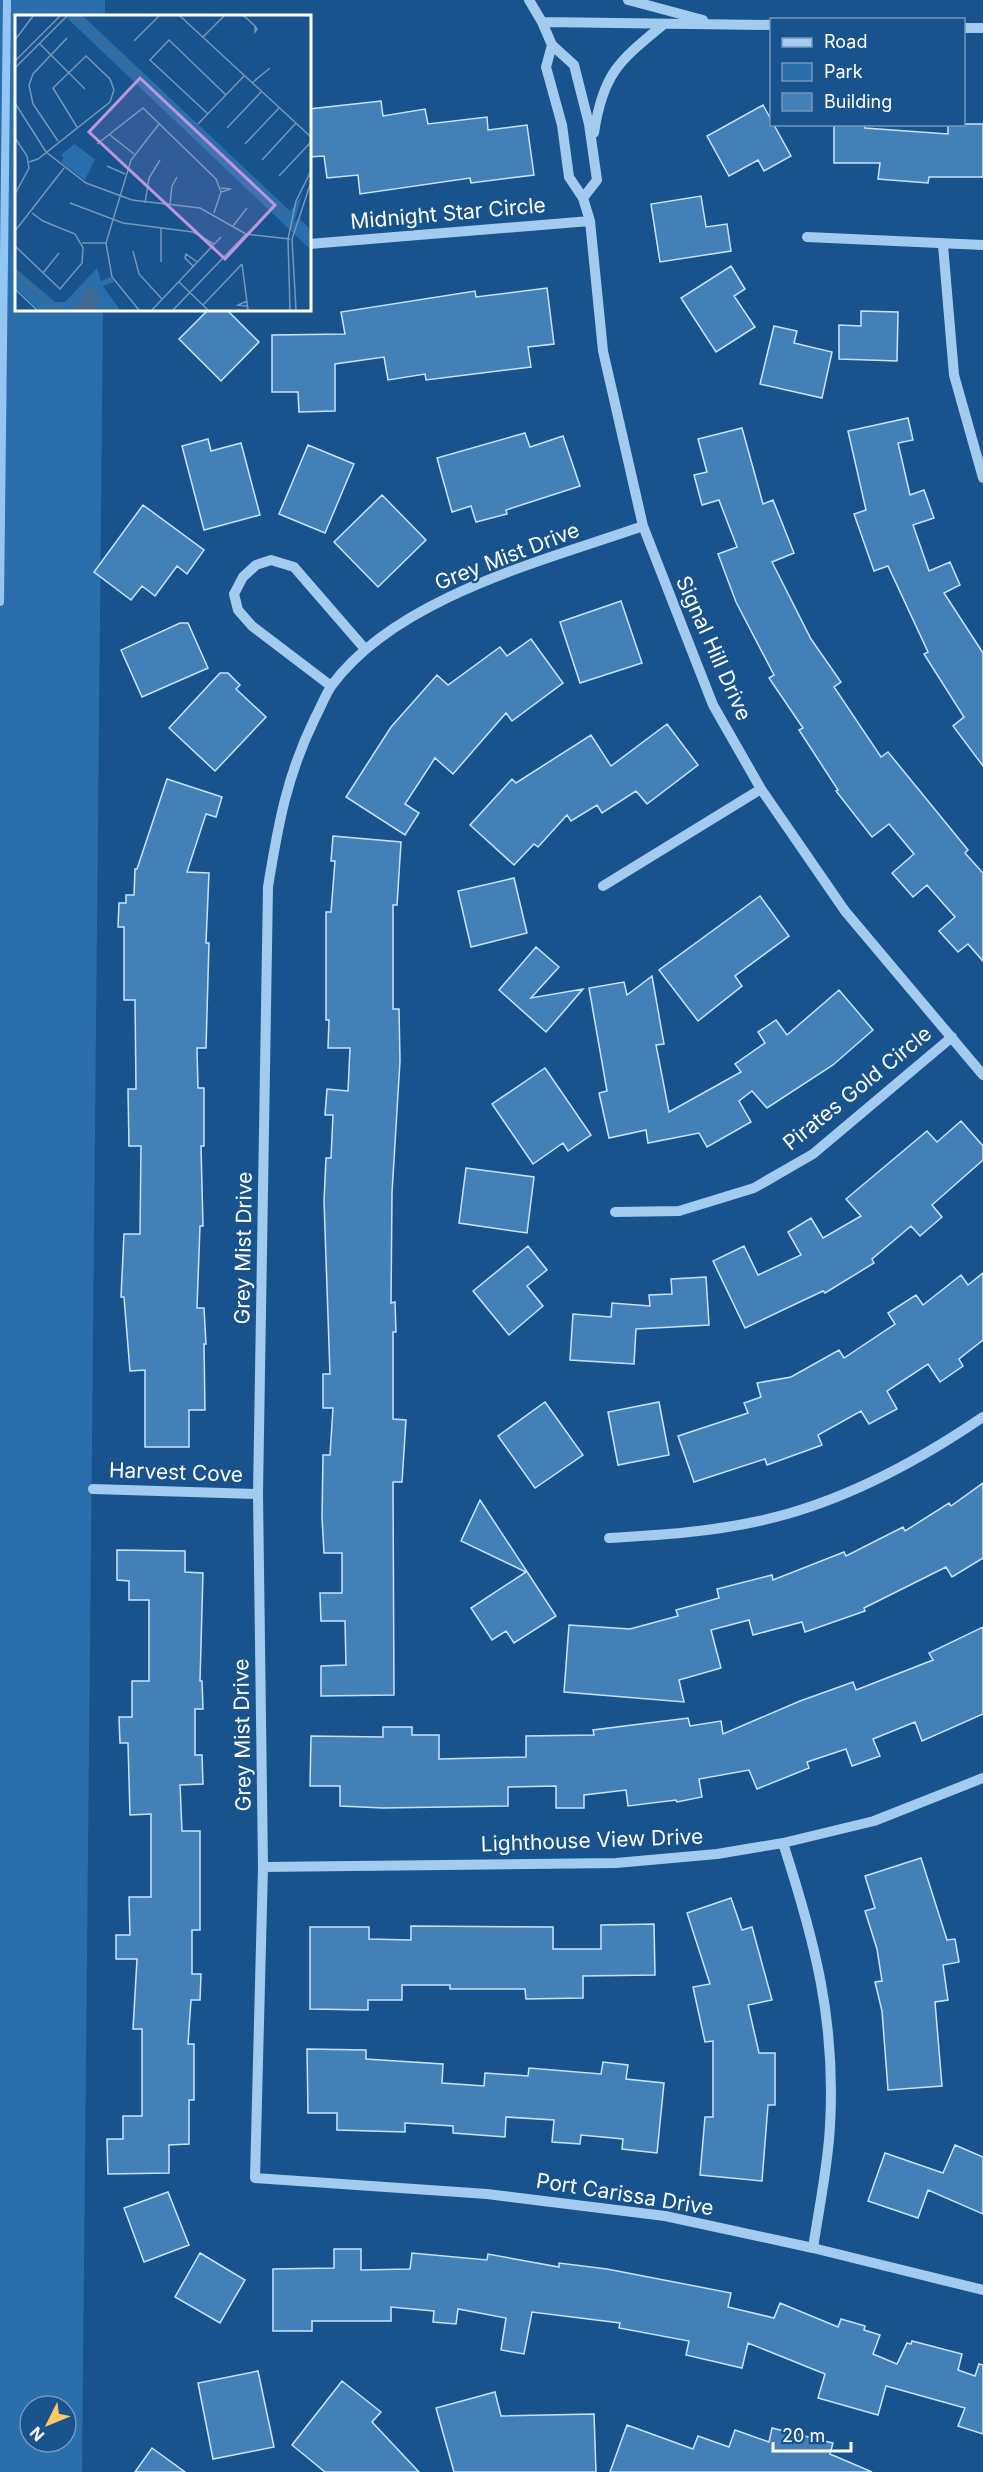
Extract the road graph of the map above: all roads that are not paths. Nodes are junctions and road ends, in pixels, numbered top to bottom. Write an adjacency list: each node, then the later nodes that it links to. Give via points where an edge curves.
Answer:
1 (529, 0): 3 (street)
2 (628, 0): 5 (street)
3 (542, 22): 4 (street); 9 (street)
4 (664, 24): 5 (street); 10 (street, via 612,71 599,99)
5 (717, 24): 6 (street)
6 (770, 25)
7 (965, 28): 8 (street)
8 (983, 28)
9 (552, 45): 10 (street, via 574,65); 11 (street, Signal Hill Drive, via 546,67 562,125 570,177)
10 (592, 146): 11 (street, via 597,180)
11 (583, 198): 12 (street, Signal Hill Drive)
12 (590, 221): 14 (street, Midnight Star Circle); 18 (street, Signal Hill Drive, via 603,351)
13 (807, 237): 15 (street)
14 (310, 244)
15 (943, 245): 16 (street); 17 (street, via 954,375)
16 (983, 245)
17 (983, 478)
18 (642, 526): 19 (street, Grey Mist Drive, via 476,585 419,613); 21 (street, Signal Hill Drive, via 713,705)
19 (365, 649): 20 (street, Grey Mist Drive); 20 (street, via 294,567 271,560 256,565 243,577 234,594 238,610 252,626)
20 (331, 686): 28 (street, Grey Mist Drive, via 301,748 280,812 268,887)
21 (761, 789): 22 (street); 23 (street, Signal Hill Drive, via 845,911)
22 (603, 886)
23 (952, 1037): 24 (street, Signal Hill Drive); 25 (street, Pirates Gold Circle, via 813,1154 754,1188 679,1211)
24 (983, 1075)
25 (615, 1212)
26 (983, 1417): 29 (street, via 953,1438 828,1500 760,1521 682,1533)
27 (93, 1489): 28 (street, Harvest Cove)
28 (258, 1494): 32 (street, Grey Mist Drive)
29 (609, 1538)
30 (983, 1778): 31 (street, Lighthouse View Drive, via 874,1821)
31 (783, 1843): 32 (street, Lighthouse View Drive, via 717,1854 616,1863); 34 (street, via 812,1932 826,2003 831,2070 830,2128)
32 (263, 1868): 33 (street, Grey Mist Drive)
33 (255, 2178): 34 (street, Port Carissa Drive, via 487,2194 641,2213)
34 (813, 2248): 35 (street, Port Carissa Drive)
35 (983, 2290)

